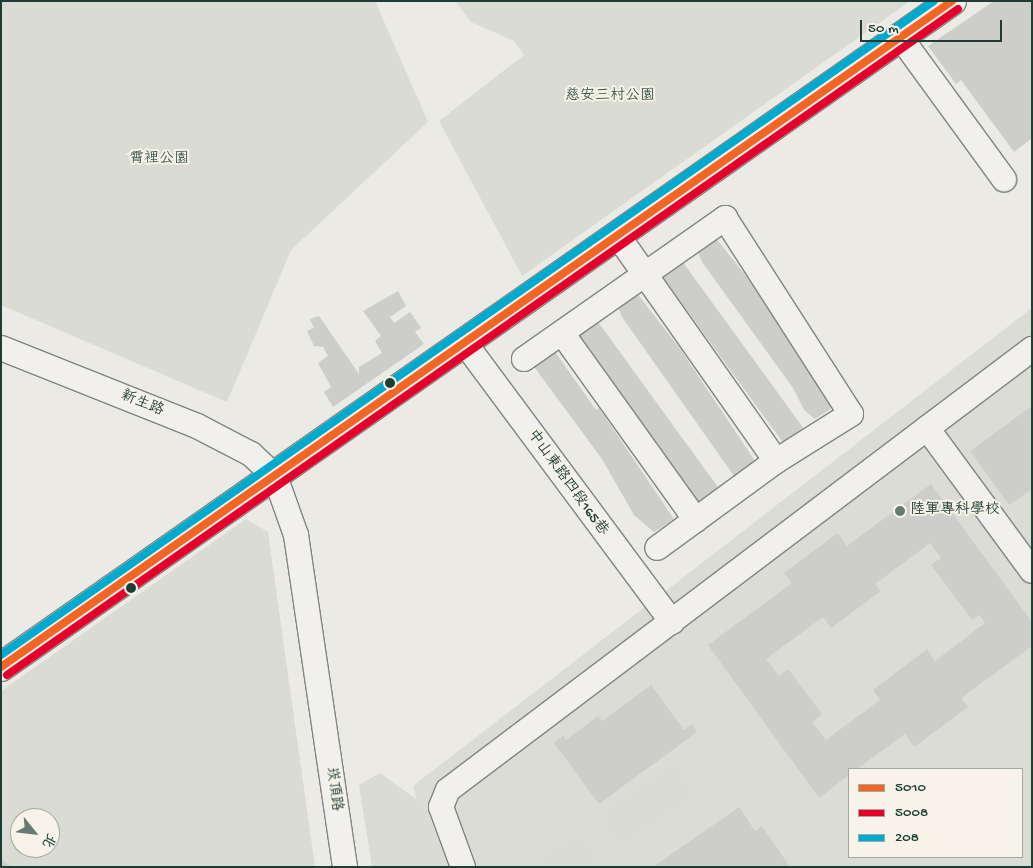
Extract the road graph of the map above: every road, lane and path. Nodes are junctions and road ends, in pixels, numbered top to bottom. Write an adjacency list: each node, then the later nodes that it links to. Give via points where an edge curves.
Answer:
1 (952, 1): 2 (main road)
2 (901, 38): 3 (street); 4 (main road)
3 (1004, 179)
4 (618, 236): 5 (street); 7 (main road)
5 (646, 275): 6 (street); 12 (street); 12 (street, via 725,218 851,414)
6 (562, 333): 10 (street); 14 (street)
7 (464, 342): 13 (main road); 17 (street, 中山東路四段165巷)
8 (1, 348): 13 (street, 新生路, via 196,426 252,454)
9 (1032, 349): 11 (street)
10 (524, 359)
11 (927, 428): 16 (street); 17 (street)
12 (776, 461): 14 (street)
13 (275, 476): 18 (main road); 19 (street, 崁頂路, via 296,535)
14 (696, 520): 15 (street)
15 (657, 548)
16 (1032, 571)
17 (672, 622): 20 (street, via 448,790 441,806)
18 (1, 668)
19 (345, 867)
20 (463, 867)

